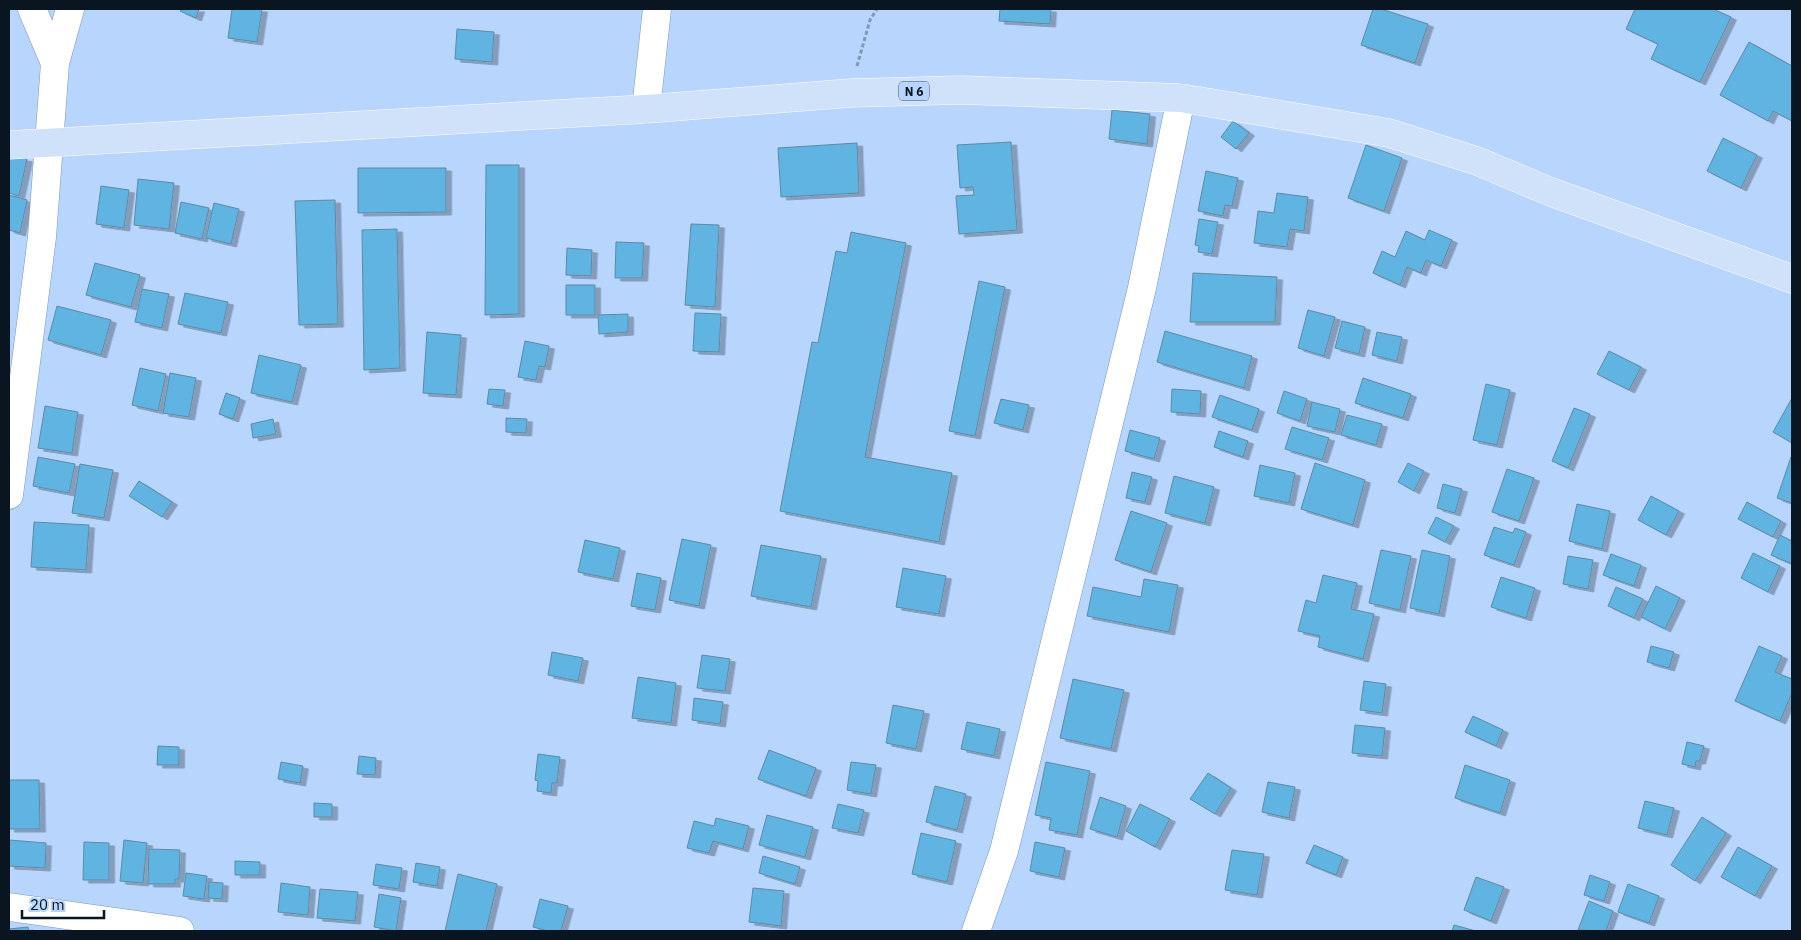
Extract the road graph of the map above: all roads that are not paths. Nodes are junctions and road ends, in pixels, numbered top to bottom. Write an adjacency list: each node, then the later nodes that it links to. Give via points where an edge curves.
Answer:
1 (32, 9): 4 (street)
2 (70, 9): 4 (street)
3 (657, 9): 6 (street)
4 (56, 63): 7 (street)
5 (1181, 98): 6 (main road, N 6, via 961,90 851,93); 9 (main road, N 6, via 1389,134 1477,161 1551,192); 13 (street, via 1142,288 1004,850)
6 (646, 109): 7 (main road, N 6)
7 (48, 144): 8 (main road, N 6); 10 (street, via 42,237)
8 (9, 145)
9 (1792, 279)
10 (9, 495)
11 (9, 907): 12 (street)
12 (180, 931)
13 (976, 931)

